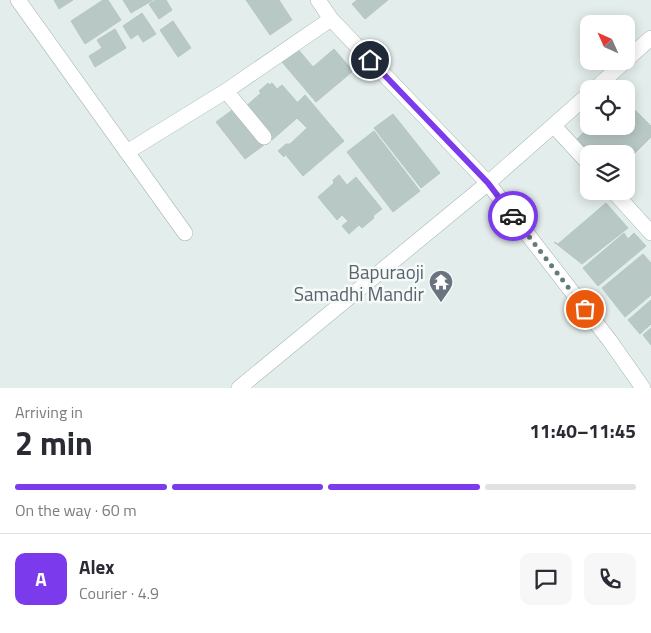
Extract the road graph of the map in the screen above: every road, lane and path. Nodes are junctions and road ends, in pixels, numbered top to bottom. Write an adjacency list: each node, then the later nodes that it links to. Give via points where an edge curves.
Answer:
1 (18, 0): 12 (street)
2 (318, 0): 3 (street)
3 (331, 19): 8 (street); 14 (street)
4 (651, 38): 5 (street)
5 (635, 53)
6 (616, 70): 7 (street)
7 (605, 80)
8 (226, 91): 11 (street); 12 (street)
9 (580, 102): 10 (street)
10 (554, 126): 13 (street); 14 (street)
11 (264, 137)
12 (127, 152): 16 (street)
13 (580, 154)
14 (488, 183): 18 (street); 19 (street)
15 (621, 200): 17 (street)
16 (185, 233)
17 (651, 233)
18 (239, 388)
19 (643, 388)

